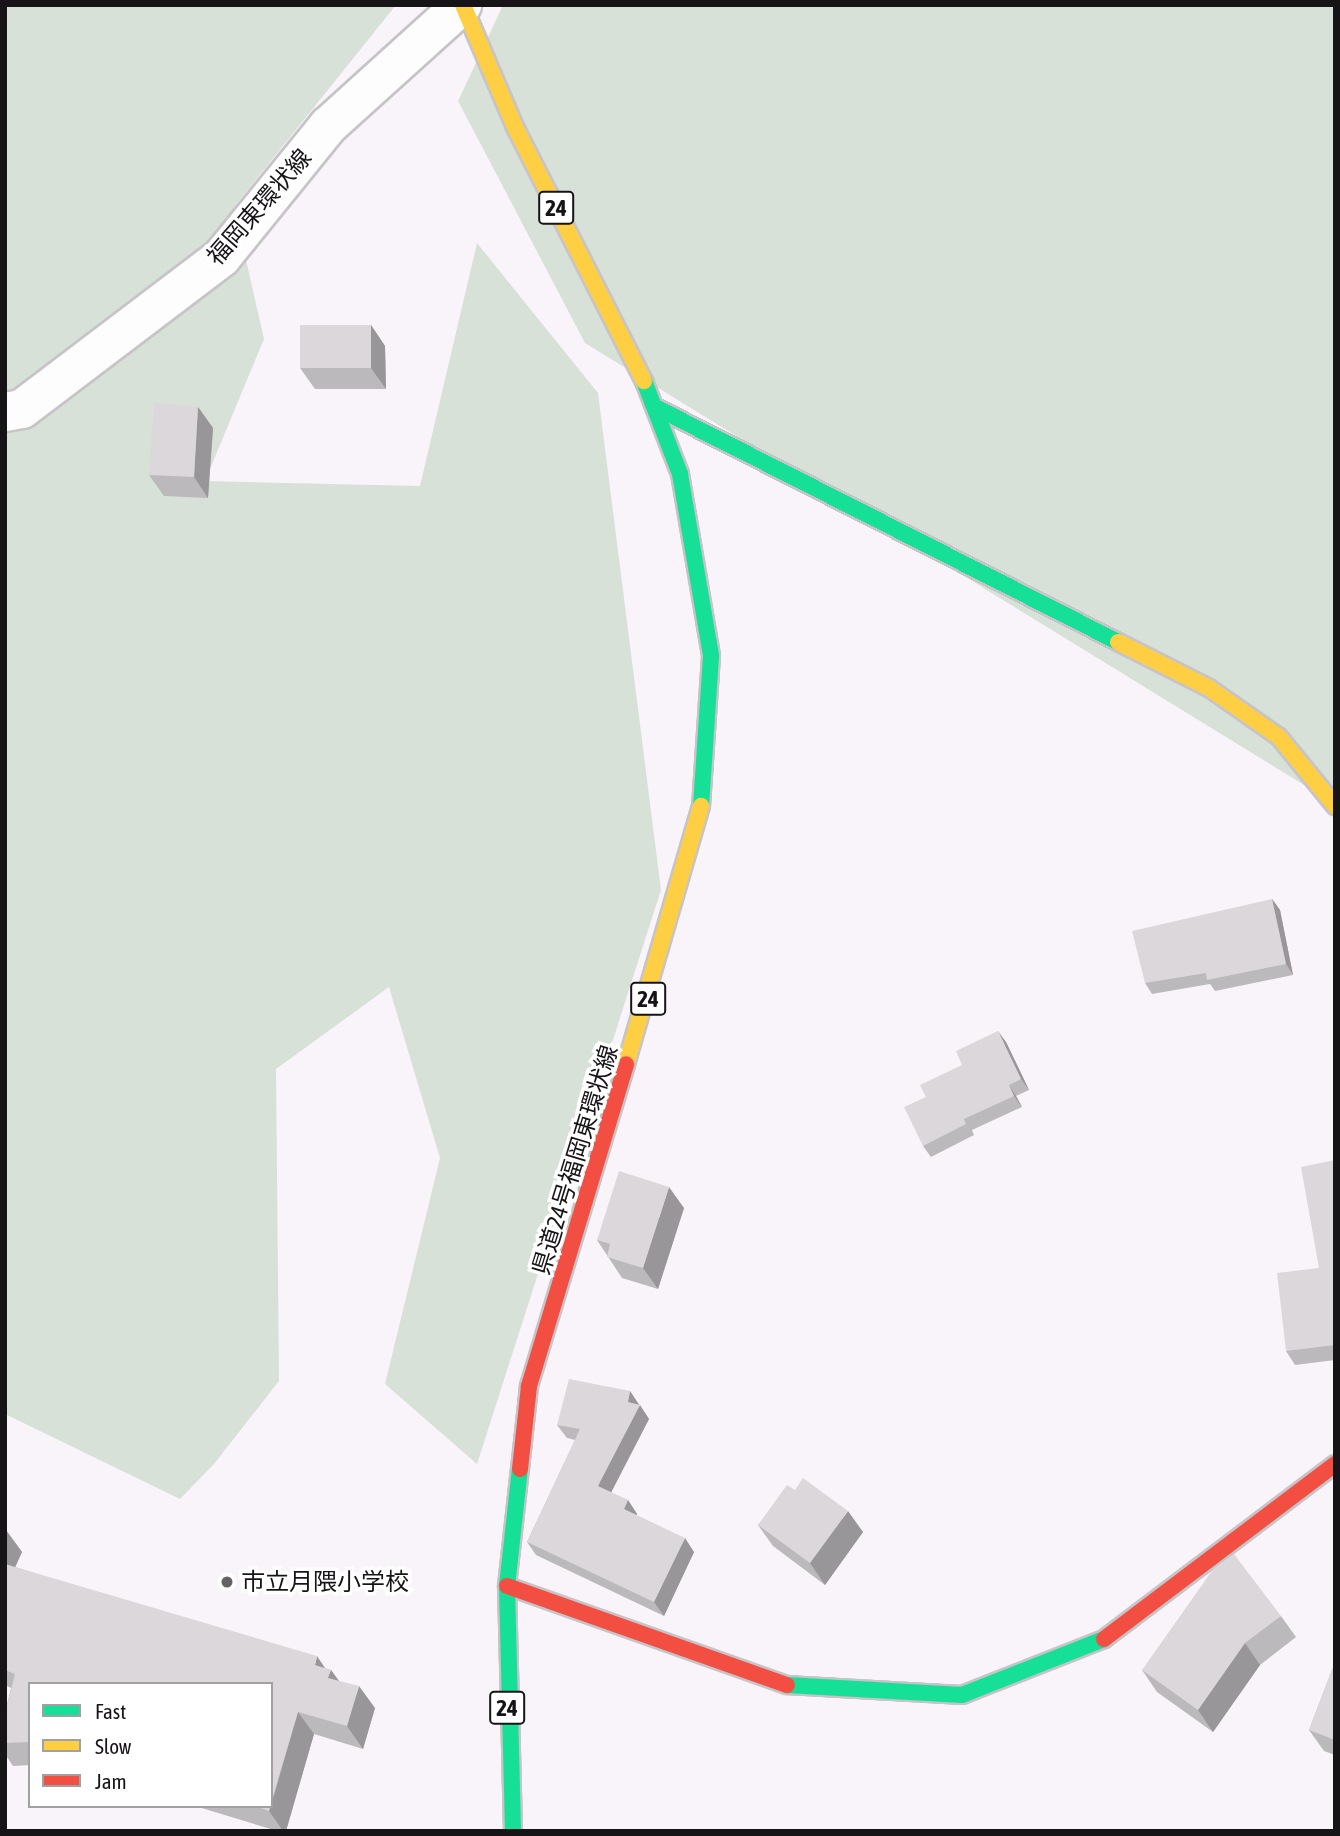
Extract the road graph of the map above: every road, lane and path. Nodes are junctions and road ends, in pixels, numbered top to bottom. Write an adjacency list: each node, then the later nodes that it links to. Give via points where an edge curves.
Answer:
1 (463, 5): 2 (main road, 県道24号福岡東環状線 / 24, via 515,127); 3 (street, 福岡東環状線, via 328,126 222,257 22,409)
2 (657, 408): 4 (main road, via 1209,688 1279,737); 6 (main road, 県道24号福岡東環状線 / 24, via 680,474 711,656 701,813 529,1385)
3 (5, 412)
4 (1335, 806)
5 (1335, 1464): 6 (main road, via 1098,1643 962,1695 798,1689)
6 (507, 1586): 7 (main road, 24)
7 (513, 1831)

